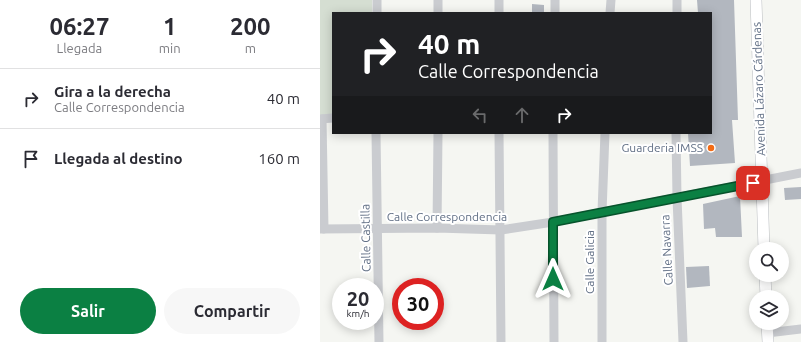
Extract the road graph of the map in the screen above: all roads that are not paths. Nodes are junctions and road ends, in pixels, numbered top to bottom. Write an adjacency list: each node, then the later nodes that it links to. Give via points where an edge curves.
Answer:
1 (377, 0): 8 (street)
2 (438, 0): 9 (street)
3 (498, 0): 10 (street)
4 (555, 0): 11 (street)
5 (611, 0): 12 (street)
6 (677, 0): 13 (street)
7 (756, 0): 23 (main road, Avenida Lázaro Cárdenas)
8 (377, 12)
9 (438, 12)
10 (498, 12)
11 (554, 12)
12 (610, 12)
13 (677, 12)
14 (332, 118): 15 (street)
15 (321, 119): 28 (street)
16 (376, 134): 29 (street, Calle Castilla)
17 (438, 134): 27 (street)
18 (499, 134): 30 (street)
19 (553, 134): 26 (street)
20 (605, 134): 25 (street, Calle Galicia)
21 (676, 134): 24 (street, Calle Navarra)
22 (801, 173): 23 (street, Calle Correspondencia)
23 (761, 182): 24 (street, Calle Correspondencia); 31 (main road, Avenida Lázaro Cárdenas)
24 (676, 198): 25 (street, Calle Correspondencia); 38 (street, Calle Navarra)
25 (602, 212): 26 (street, Calle Correspondencia); 37 (street, Calle Galicia)
26 (553, 222): 30 (street, Calle Correspondencia); 36 (street)
27 (438, 228): 29 (street, Calle Correspondencia); 30 (street, Calle Correspondencia)
28 (322, 229): 29 (street, Calle Correspondencia)
29 (378, 229): 34 (street, Calle Castilla)
30 (501, 230): 35 (street)
31 (764, 242)
32 (801, 329): 33 (street)
33 (768, 333)
34 (379, 342)
35 (501, 342)
36 (554, 342)
37 (602, 342)
38 (683, 342)

